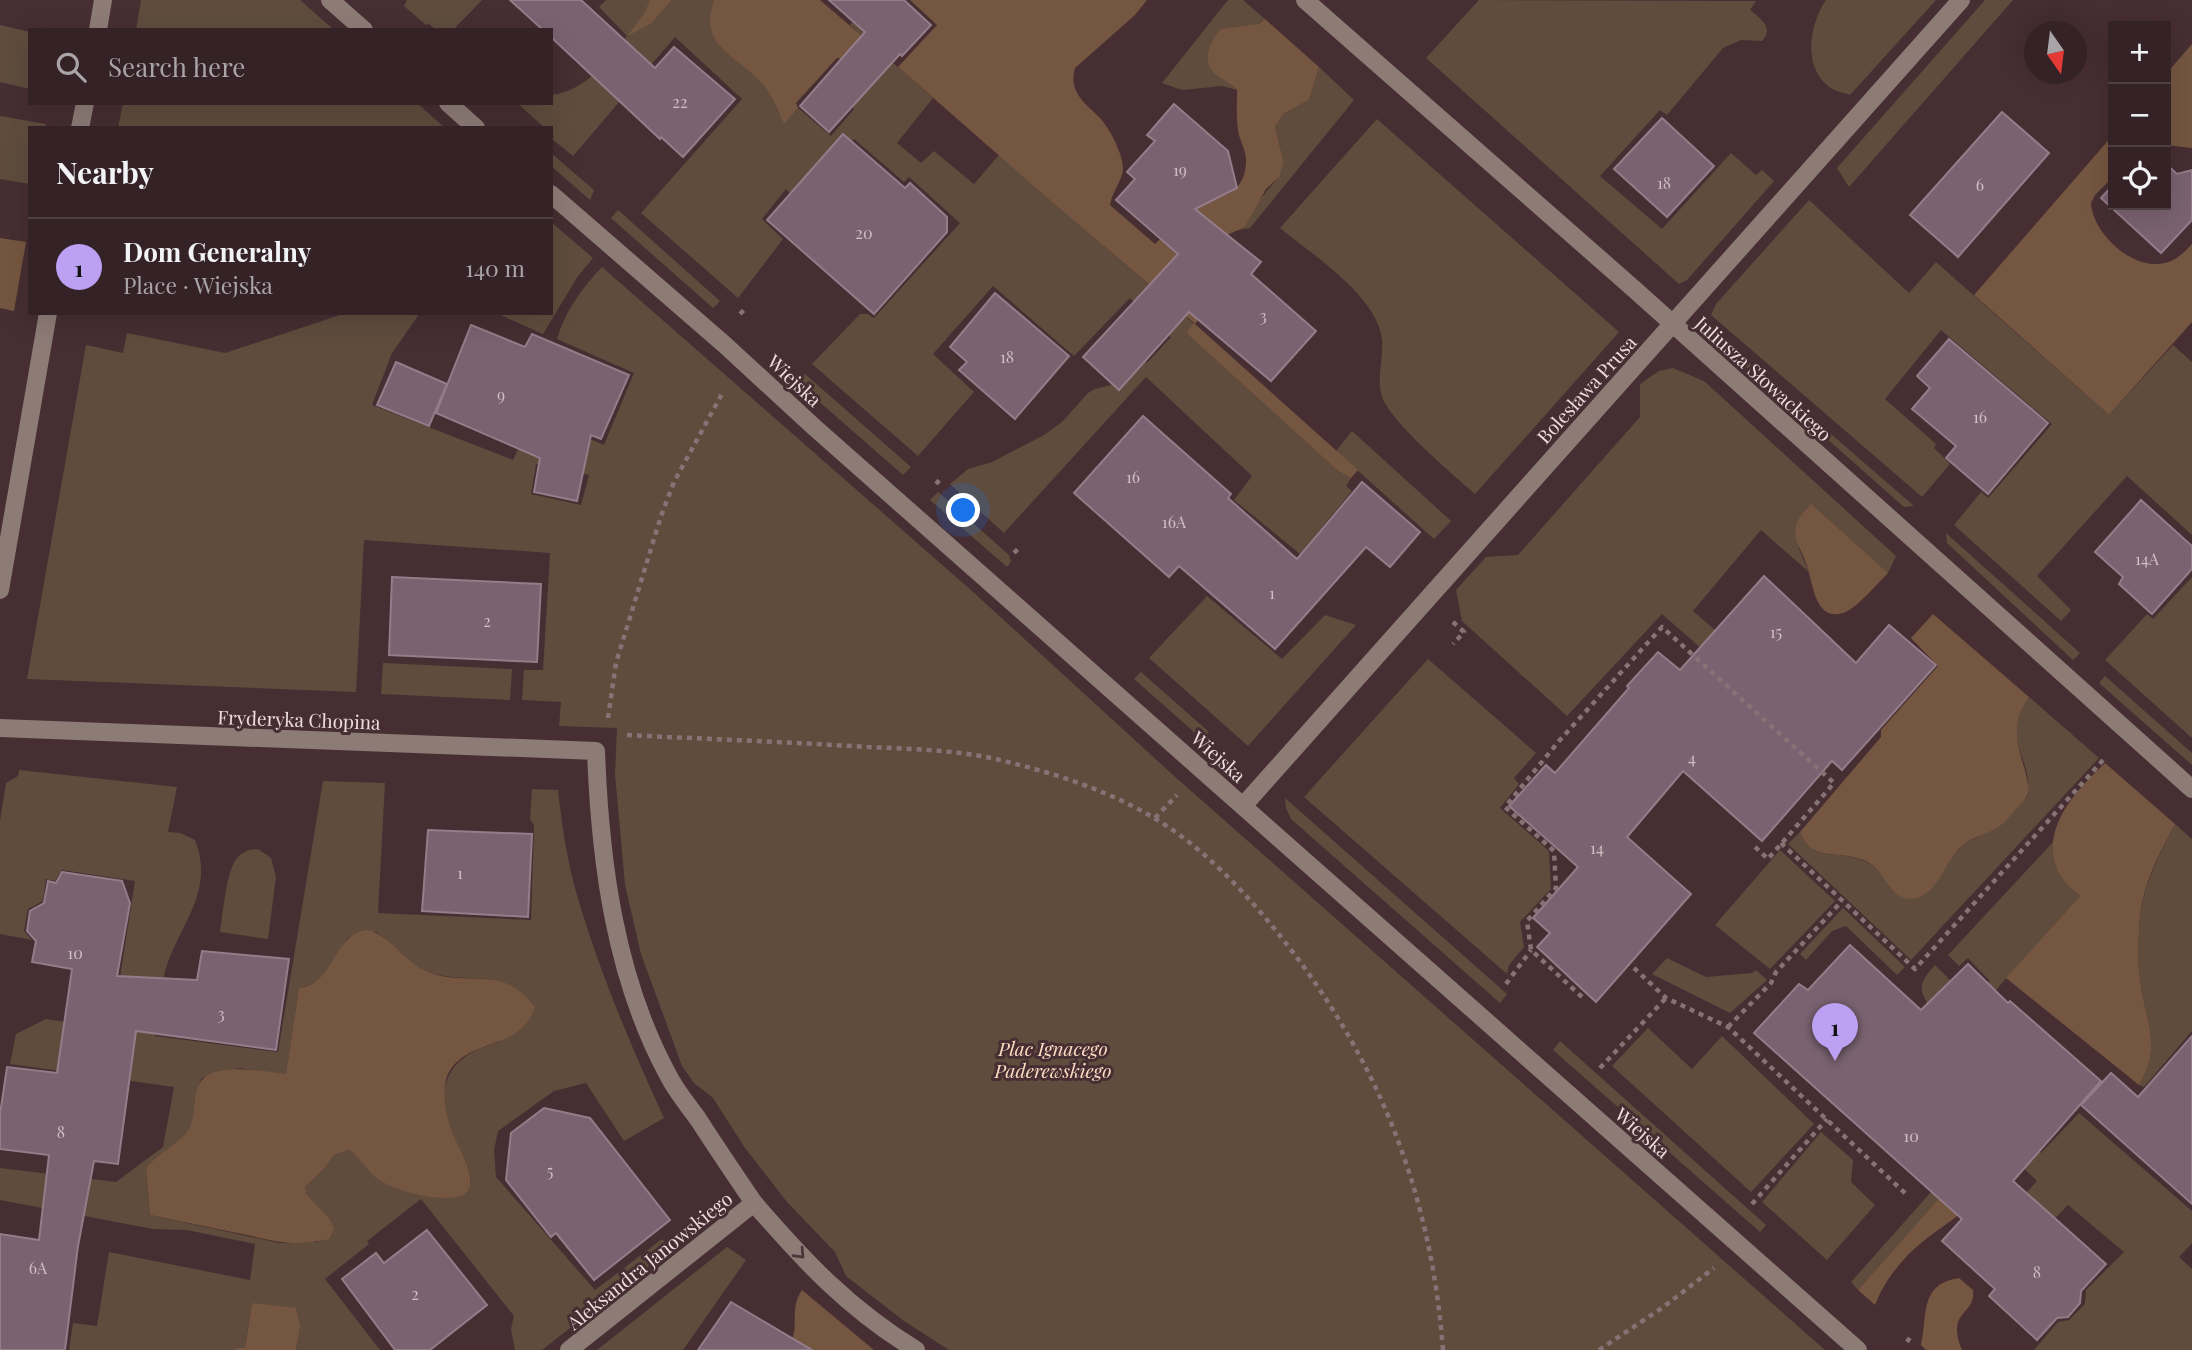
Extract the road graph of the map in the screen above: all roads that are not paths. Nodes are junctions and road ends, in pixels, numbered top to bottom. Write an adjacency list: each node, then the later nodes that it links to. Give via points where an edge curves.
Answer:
1 (103, 0): 5 (street)
2 (330, 0): 6 (street)
3 (1305, 0): 13 (street, Juliusza Słowackiego)
4 (1961, 0): 13 (street, Bolesława Prusa)
5 (98, 28)
6 (361, 28)
7 (85, 105): 9 (street)
8 (450, 105): 10 (street)
9 (80, 126)
10 (474, 126)
11 (553, 196): 17 (street, Wiejska)
12 (48, 315): 14 (street)
13 (1673, 324): 16 (street, Juliusza Słowackiego); 17 (street, Bolesława Prusa)
14 (0, 590)
15 (0, 728): 18 (street, Fryderyka Chopina, via 596,751 607,883 638,1005 670,1079)
16 (2192, 789)
17 (1242, 806): 21 (street, Wiejska)
18 (754, 1203): 19 (street, Aleksandra Janowskiego); 20 (street, one-way to 20, via 845,1300)
19 (569, 1350)
20 (916, 1350)
21 (1858, 1350)

